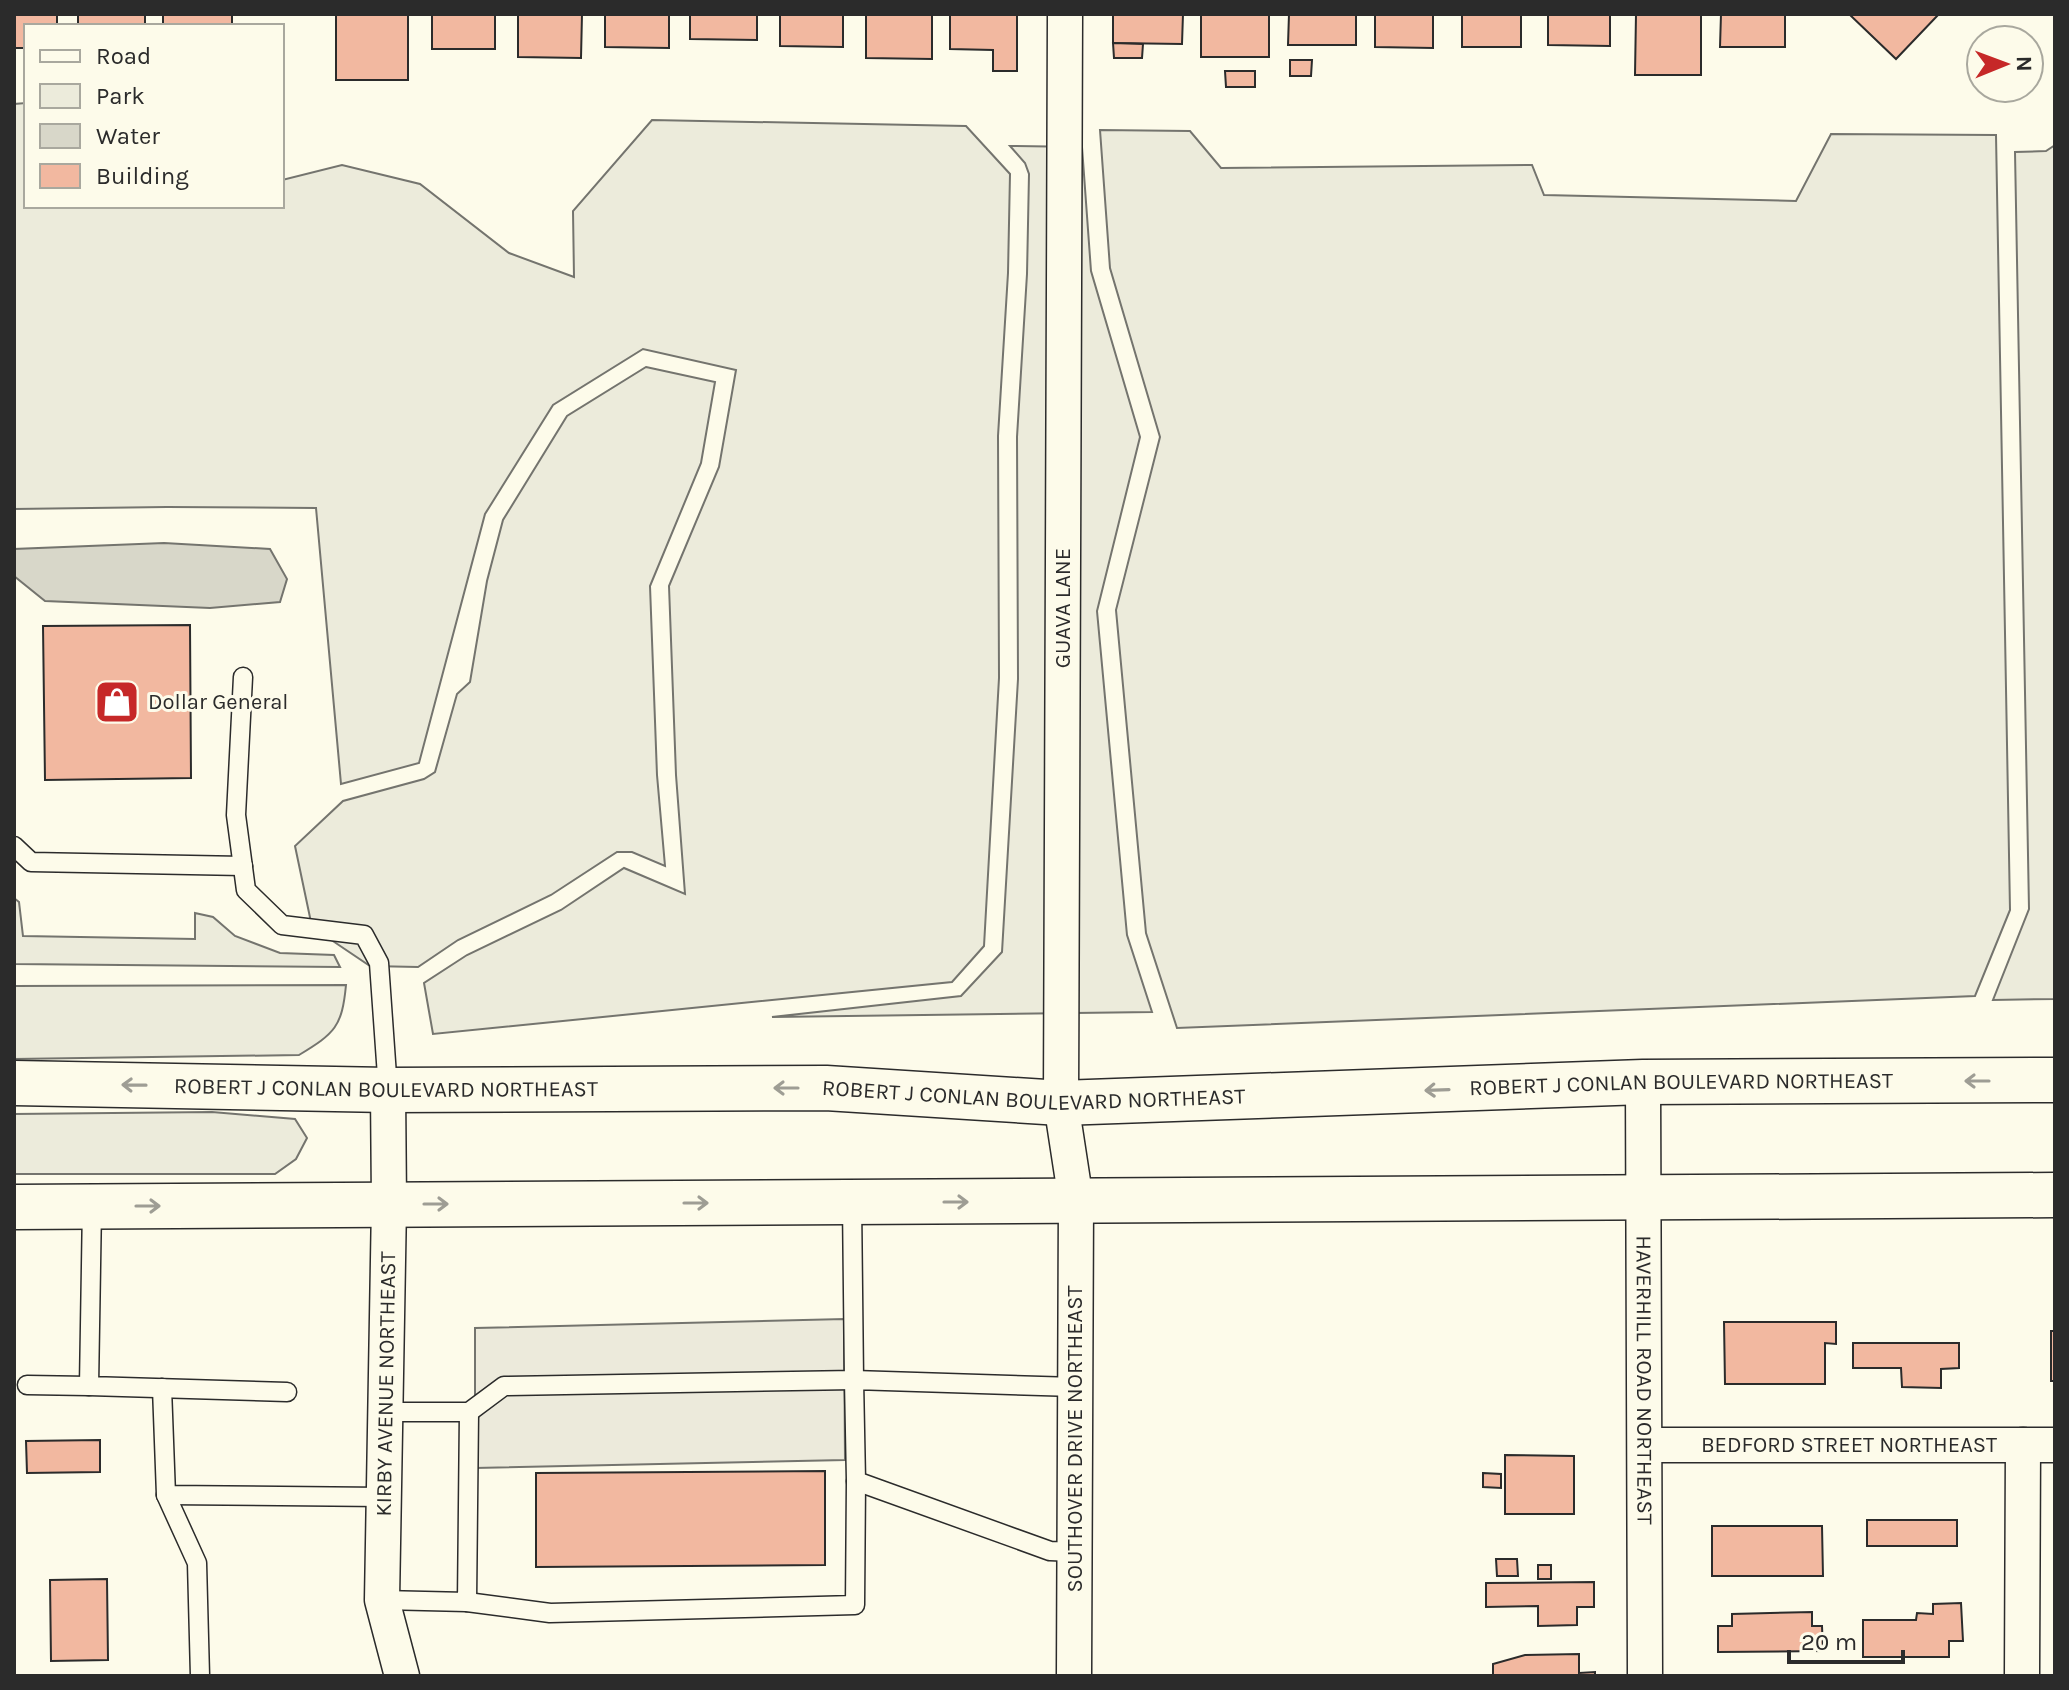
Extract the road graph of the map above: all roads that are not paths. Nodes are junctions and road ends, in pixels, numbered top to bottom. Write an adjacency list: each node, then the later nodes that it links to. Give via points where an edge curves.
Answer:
1 (1065, 14): 9 (street, GUAVA LANE)
2 (243, 677): 4 (lane, via 236,815)
3 (14, 846): 4 (lane, via 31,862)
4 (243, 866): 8 (lane, via 246,890 282,925 364,935 379,963)
5 (2055, 1080): 6 (main road, ROBERT J CONLAN BOULEVARD NORTHEAST, one-way to 6)
6 (1643, 1082): 9 (main road, ROBERT J CONLAN BOULEVARD NORTHEAST, one-way to 9); 11 (street, HAVERHILL ROAD NORTHEAST)
7 (14, 1083): 8 (main road, ROBERT J CONLAN BOULEVARD NORTHEAST, one-way to 7)
8 (388, 1090): 9 (main road, ROBERT J CONLAN BOULEVARD NORTHEAST, one-way to 8, via 826,1088); 14 (street, KIRBY AVENUE NORTHEAST)
9 (1061, 1103): 12 (street, GUAVA LANE)
10 (2055, 1195): 11 (main road)
11 (1642, 1196): 12 (main road); 25 (street, HAVERHILL ROAD NORTHEAST)
12 (1076, 1201): 13 (main road, one-way to 12); 20 (street, SOUTHOVER DRIVE NORTHEAST)
13 (852, 1202): 14 (main road, one-way to 13); 17 (lane)
14 (389, 1204): 15 (main road, one-way to 14); 23 (street, KIRBY AVENUE NORTHEAST)
15 (92, 1206): 16 (main road); 19 (lane)
16 (14, 1207)
17 (854, 1380): 20 (lane); 24 (lane, via 504,1386); 27 (lane)
18 (27, 1385): 19 (lane)
19 (89, 1386): 21 (lane)
20 (1075, 1387): 30 (street, SOUTHOVER DRIVE NORTHEAST)
21 (162, 1388): 22 (lane); 28 (lane)
22 (287, 1392)
23 (385, 1412): 24 (lane); 29 (street, KIRBY AVENUE NORTHEAST)
24 (469, 1412): 32 (lane)
25 (1645, 1445): 26 (street, BEDFORD STREET NORTHEAST); 36 (street, HAVERHILL ROAD NORTHEAST)
26 (2039, 1445): 37 (street)
27 (856, 1481): 30 (lane, via 1050,1551); 32 (lane, via 855,1605 550,1613)
28 (166, 1495): 29 (lane); 33 (lane, via 197,1563)
29 (384, 1497): 31 (street, KIRBY AVENUE NORTHEAST)
30 (1074, 1552): 35 (street, SOUTHOVER DRIVE NORTHEAST)
31 (382, 1600): 32 (lane); 34 (street, KIRBY AVENUE NORTHEAST)
32 (467, 1602)
33 (200, 1676)
34 (402, 1676)
35 (1074, 1676)
36 (1645, 1676)
37 (2022, 1676)

